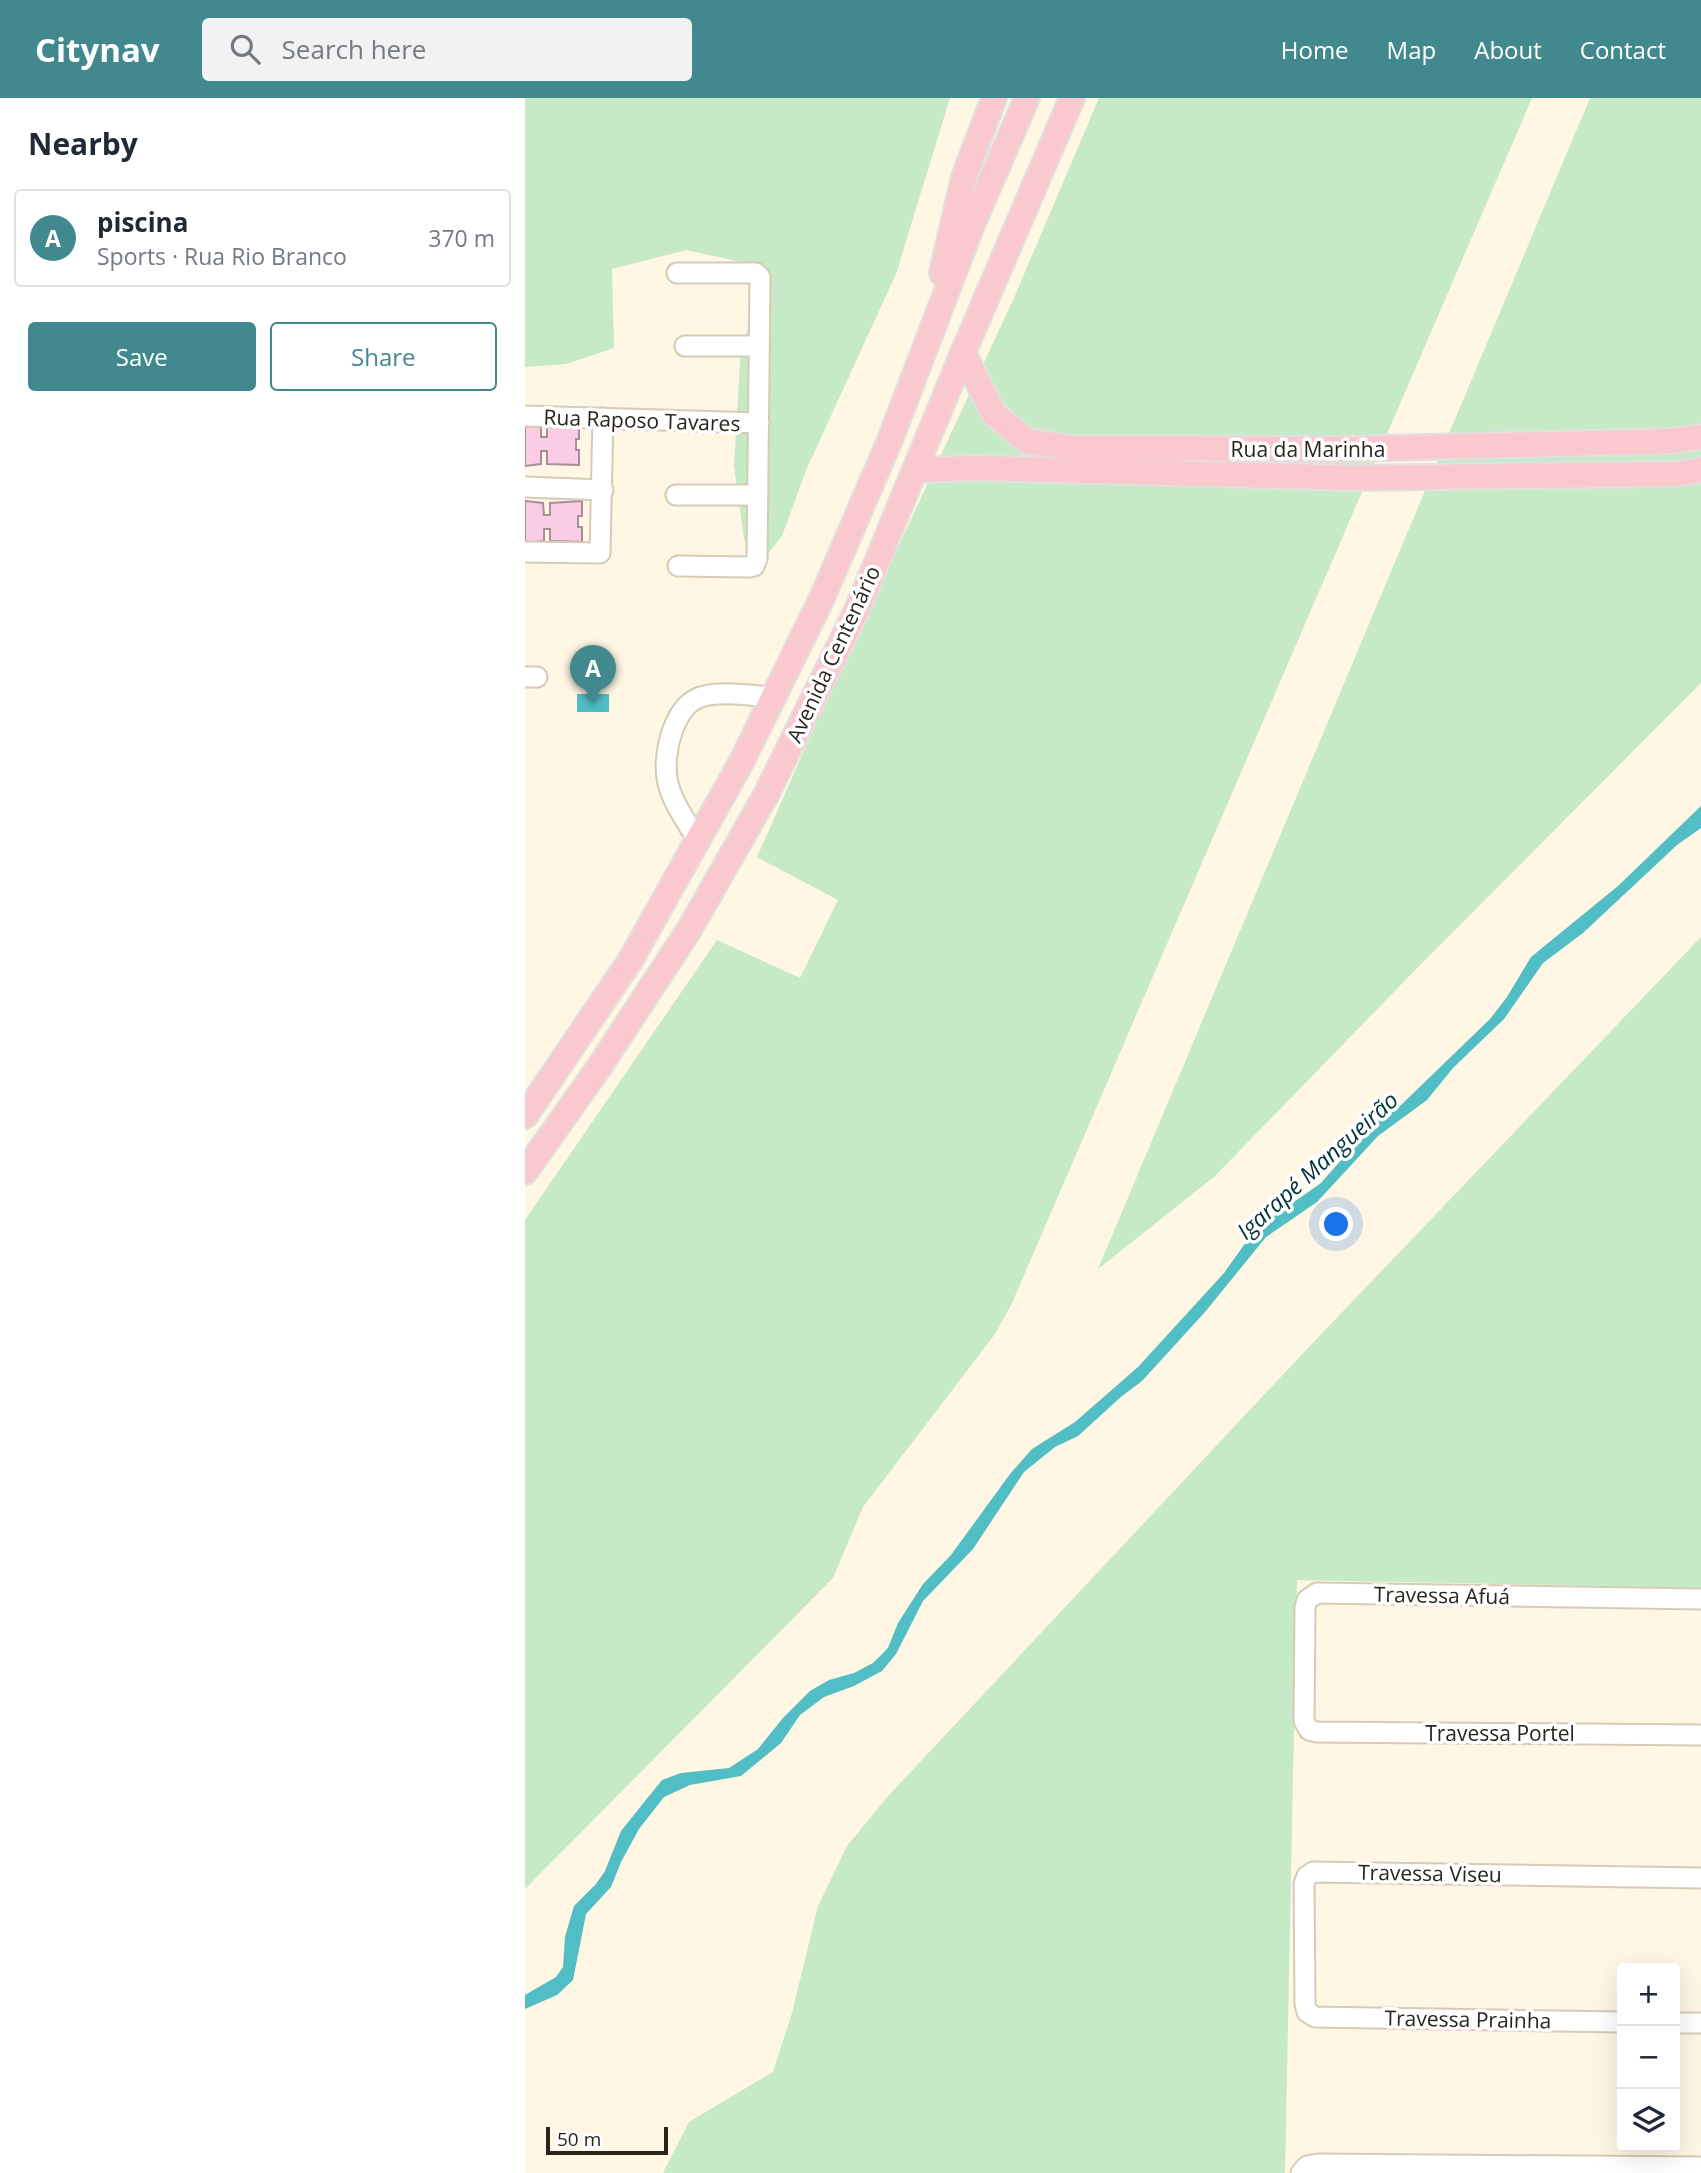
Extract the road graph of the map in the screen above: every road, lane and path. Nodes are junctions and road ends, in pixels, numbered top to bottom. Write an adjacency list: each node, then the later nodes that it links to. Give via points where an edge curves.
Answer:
1 (994, 98): 5 (main road, via 964,177 942,268)
2 (1027, 98): 5 (main road, Avenida Centenário)
3 (1072, 98): 8 (main road, Avenida Centenário)
4 (677, 273): 7 (street, via 759,274)
5 (940, 312): 21 (main road, Avenida Centenário, via 822,598)
6 (685, 346): 7 (street)
7 (759, 346): 11 (street)
8 (963, 353): 12 (main road, Rua da Marinha, via 994,414 1027,441 1074,449 1361,449 1672,442); 13 (main road, Avenida Centenário)
9 (525, 416): 10 (street, Rua Raposo Tavares)
10 (603, 418): 11 (street, Rua Raposo Tavares); 16 (street)
11 (759, 423): 18 (street)
12 (1701, 437)
13 (916, 470): 14 (main road, Rua da Marinha, via 1353,478); 24 (main road, Avenida Centenário, via 857,610 759,806 688,930)
14 (1701, 470)
15 (525, 487): 16 (street)
16 (603, 490): 19 (street, via 600,553)
17 (676, 495): 18 (street)
18 (758, 495): 20 (street, via 754,566)
19 (525, 552)
20 (678, 566)
21 (773, 697): 22 (main road, Avenida Centenário); 22 (street, via 702,696 684,706 672,730 667,778)
22 (698, 841): 23 (main road, Avenida Centenário, via 630,961)
23 (525, 1116)
24 (525, 1172)
25 (1701, 1599): 26 (street, Travessa Afuá, via 1317,1593 1305,1608)
26 (1304, 1721): 27 (street, Travessa Portel, via 1309,1730 1317,1732)
27 (1701, 1735)
28 (1701, 1878): 29 (street, Travessa Viseu, via 1313,1872 1304,1884 1305,2004)
29 (1315, 2017): 30 (street, Travessa Prainha)
30 (1617, 2022)
31 (1680, 2023): 32 (street)
32 (1701, 2023)
33 (1701, 2167): 34 (street, via 1318,2164)
34 (1301, 2173)

